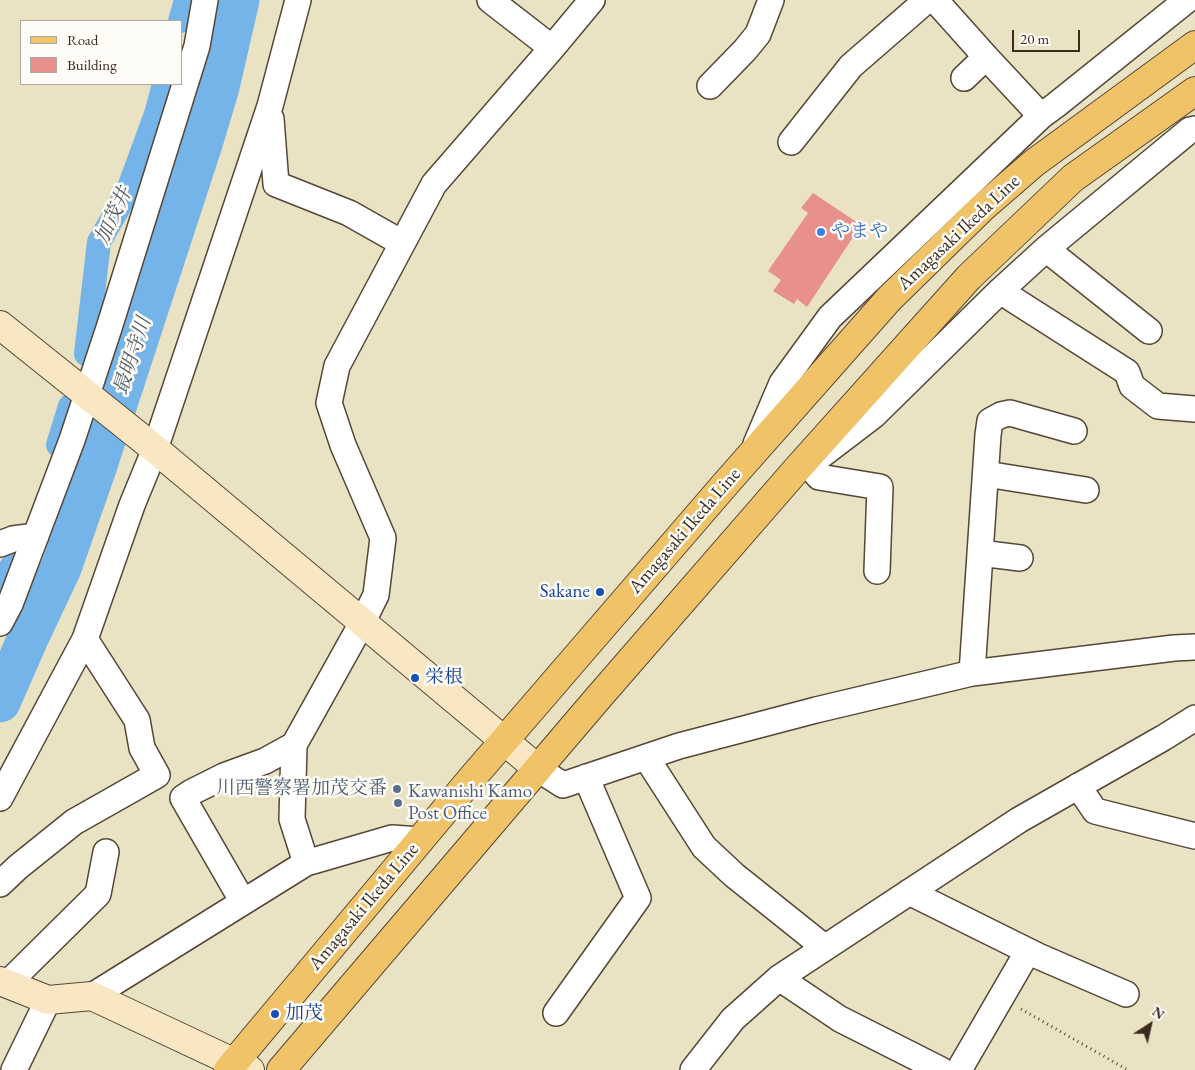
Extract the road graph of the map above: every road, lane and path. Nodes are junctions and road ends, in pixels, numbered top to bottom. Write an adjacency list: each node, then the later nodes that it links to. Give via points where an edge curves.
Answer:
1 (205, 0): 24 (street, via 197,46)
2 (298, 0): 15 (street)
3 (490, 0): 10 (street)
4 (592, 0): 10 (street)
5 (771, 0): 13 (street, via 758,34)
6 (927, 0): 18 (street, via 851,66)
7 (935, 0): 11 (street)
8 (1187, 0): 16 (street)
9 (1195, 45): 28 (main road, Amagasaki Ikeda Line, via 1034,163 982,208 889,299)
10 (552, 48): 19 (street, via 434,184)
11 (986, 57): 12 (street); 16 (street)
12 (964, 78)
13 (710, 86)
14 (1195, 91): 31 (main road, Amagasaki Ikeda Line, via 1073,178 976,270)
15 (270, 106): 19 (street, via 276,184 349,213); 27 (street)
16 (1041, 116): 28 (street, via 830,317 782,383)
17 (1195, 129): 20 (street)
18 (791, 142)
19 (402, 243): 38 (street, via 337,366 328,403 383,538 376,595)
20 (1046, 249): 21 (street); 23 (street)
21 (1000, 291): 25 (street, via 1128,372 1132,386 1158,406); 29 (street, via 874,415)
22 (0, 325): 24 (street)
23 (1149, 331)
24 (90, 397): 27 (street); 33 (street)
25 (1195, 409)
26 (1074, 431): 30 (street, via 1010,413 1001,415 990,421)
27 (150, 446): 38 (street); 40 (street)
28 (752, 454): 44 (main road, Amagasaki Ikeda Line)
29 (809, 464): 31 (street); 37 (street, via 819,477 880,487)
30 (986, 474): 32 (street); 35 (street)
31 (787, 481): 47 (main road, Amagasaki Ikeda Line)
32 (1086, 490)
33 (36, 536): 34 (street); 39 (street)
34 (0, 544)
35 (980, 553): 36 (street); 42 (street)
36 (1020, 558)
37 (877, 571)
38 (362, 623): 44 (street); 45 (street)
39 (0, 624)
40 (84, 639): 50 (street); 55 (street, via 137,720 142,748 157,775 74,822)
41 (1195, 647): 42 (street)
42 (972, 673): 46 (street, via 816,710)
43 (1195, 718): 49 (street)
44 (504, 741): 47 (street); 52 (main road, Amagasaki Ikeda Line)
45 (294, 745): 54 (street, via 292,819); 57 (street, via 183,798)
46 (646, 757): 48 (street); 58 (street, via 704,847)
47 (538, 769): 48 (street, via 563,785); 69 (main road, Amagasaki Ikeda Line)
48 (586, 777): 66 (street, via 638,898)
49 (1078, 786): 51 (street, via 1094,811); 56 (street, via 1019,820)
50 (0, 798)
51 (1195, 836)
52 (420, 840): 54 (street, via 392,838); 67 (main road, Amagasaki Ikeda Line)
53 (106, 852): 61 (street, via 98,894)
54 (306, 863): 57 (street)
55 (0, 884)
56 (909, 892): 58 (street); 59 (street)
57 (243, 902): 63 (street)
58 (824, 947): 60 (street)
59 (1028, 951): 62 (street); 64 (street)
60 (779, 978): 70 (street, via 733,1019); 71 (street, via 840,1019)
61 (3, 983): 65 (street)
62 (1126, 994)
63 (92, 996): 65 (street); 67 (street)
64 (1001, 998): 72 (street); 73 (path)
65 (48, 1000): 68 (street)
66 (556, 1013)
67 (237, 1068)
68 (14, 1070)
69 (281, 1070)
70 (693, 1070)
71 (941, 1070)
72 (959, 1070)
73 (1128, 1070)

